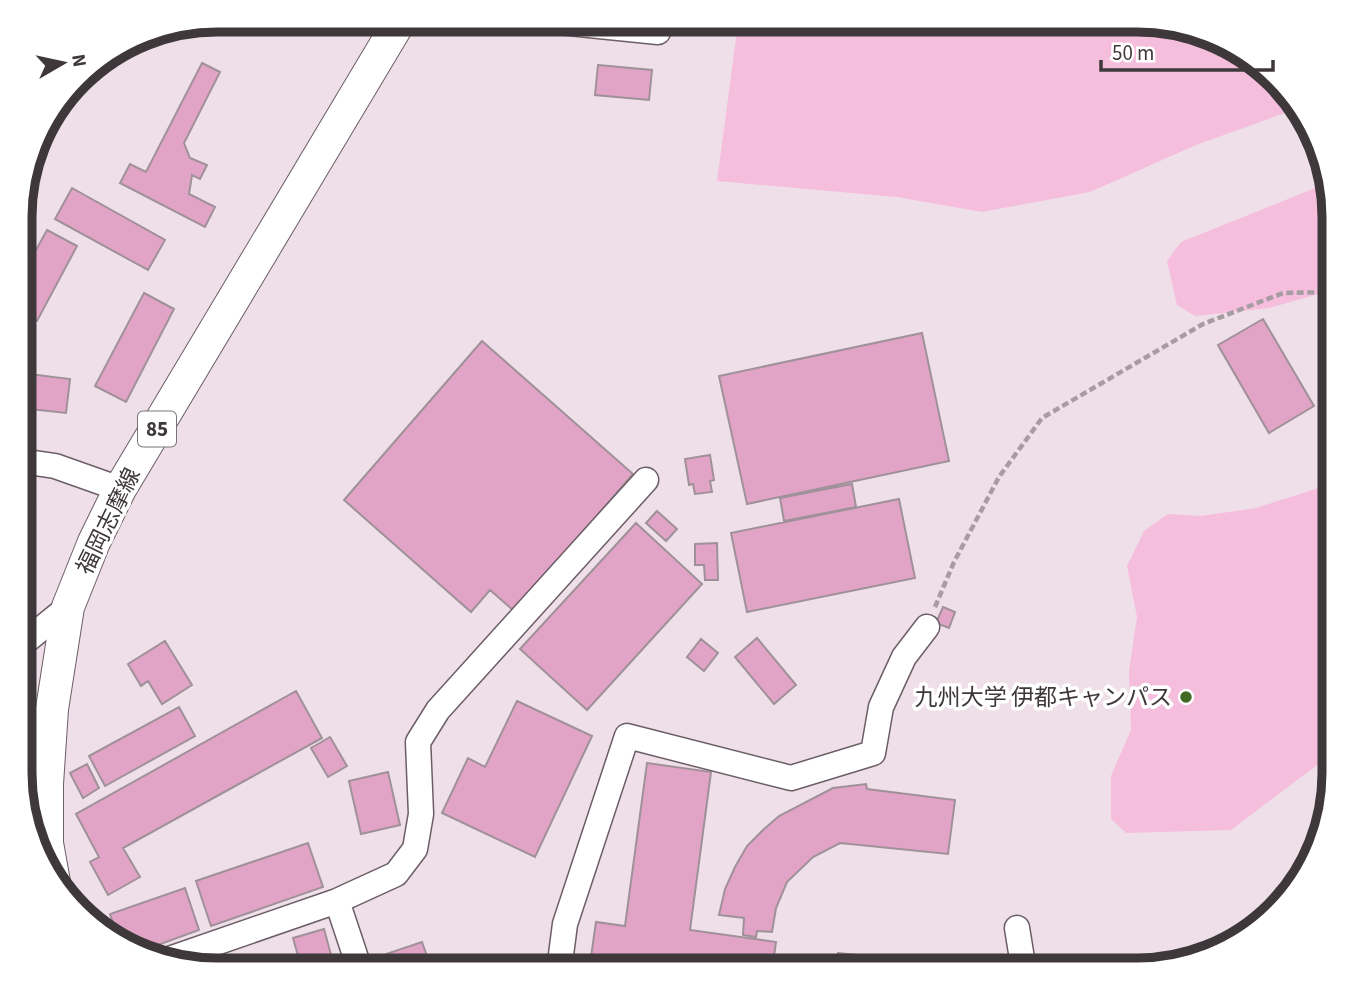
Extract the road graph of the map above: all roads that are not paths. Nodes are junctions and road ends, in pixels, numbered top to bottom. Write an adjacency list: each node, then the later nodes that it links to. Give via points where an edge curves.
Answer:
1 (393, 32): 4 (main road, 福岡志摩線 / 85)
2 (31, 463): 4 (street)
3 (646, 480): 9 (street, via 438,710 418,743 421,814 415,849 396,874)
4 (120, 489): 5 (main road, 福岡志摩線 / 85)
5 (68, 607): 7 (street); 8 (main road, 福岡志摩線 / 85, via 52,709)
6 (927, 627): 13 (street, via 904,657 881,706 873,753 791,778 627,736 565,924)
7 (32, 636)
8 (47, 847)
9 (337, 901): 11 (street); 12 (street)
10 (1017, 928): 14 (street)
11 (181, 955)
12 (356, 958)
13 (561, 958)
14 (1022, 958)

